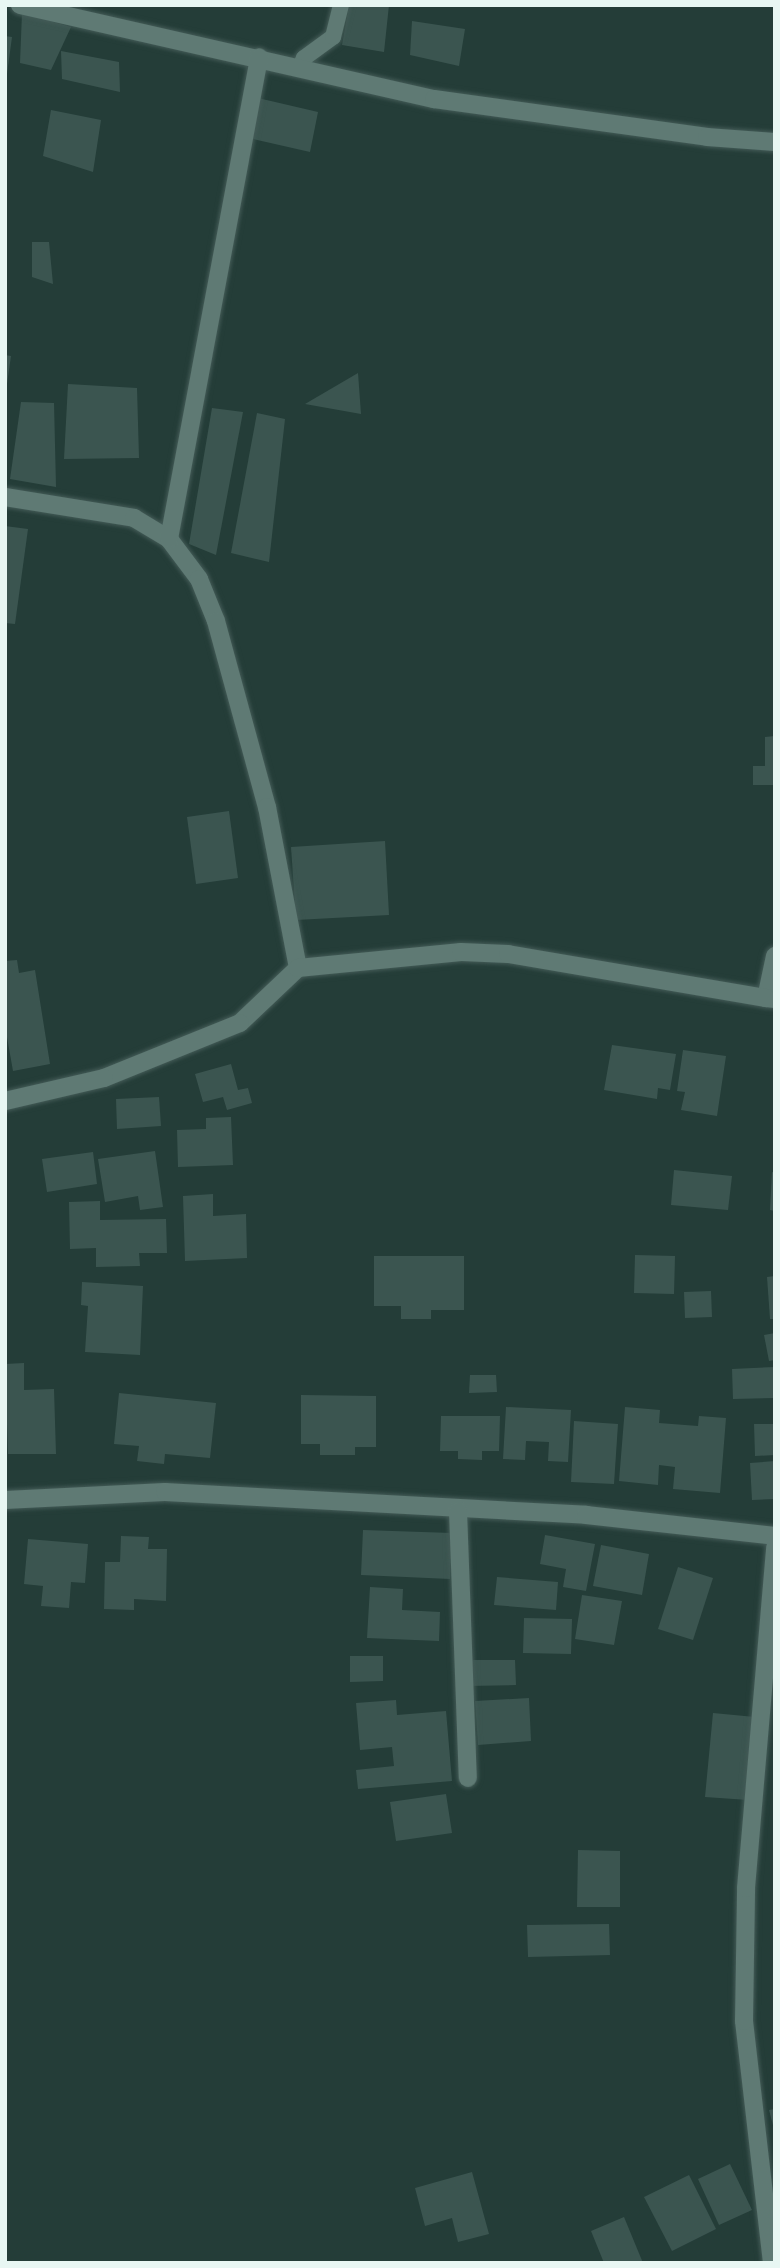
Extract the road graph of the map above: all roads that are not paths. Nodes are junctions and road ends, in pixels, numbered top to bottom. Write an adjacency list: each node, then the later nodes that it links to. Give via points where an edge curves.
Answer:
1 (20, 5): 3 (street)
2 (341, 5): 4 (lane, via 333,37 304,58)
3 (260, 57): 4 (street); 7 (street)
4 (300, 67): 5 (street, via 500,109)
5 (775, 142)
6 (5, 497): 7 (street, via 134,518)
7 (169, 539): 9 (street, via 199,579 216,621 267,807)
8 (775, 956): 10 (street)
9 (298, 968): 10 (street, via 461,952 508,954); 11 (street, via 240,1023 104,1078)
10 (770, 999)
11 (5, 1101)
12 (5, 1500): 13 (street, via 165,1492)
13 (458, 1511): 14 (street, via 586,1515); 16 (street)
14 (775, 1536)
15 (775, 1548): 17 (street, via 746,1888 744,2021)
16 (468, 1778)
17 (772, 2263)

